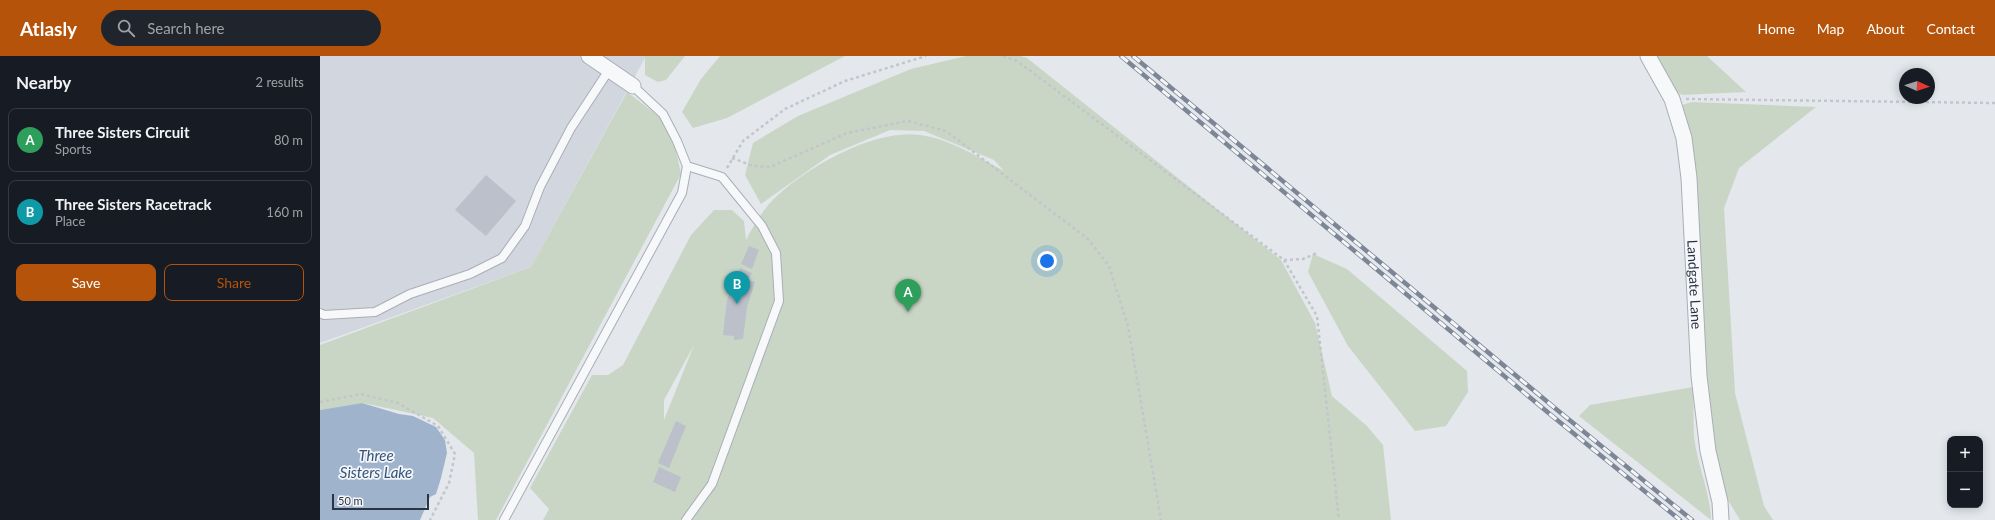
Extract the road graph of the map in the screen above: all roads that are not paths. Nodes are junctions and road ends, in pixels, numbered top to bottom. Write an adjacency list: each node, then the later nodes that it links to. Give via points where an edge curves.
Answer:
1 (1648, 56): 8 (street, Landgate Lane, via 1672,99 1684,138 1689,178 1699,376 1708,451 1720,502)
2 (599, 61): 3 (street); 5 (lane, via 571,128 540,187 525,226 502,258 470,274 410,294 375,312 324,315)
3 (633, 86): 4 (lane, via 663,114)
4 (687, 166): 6 (lane, via 682,193); 7 (lane, via 722,177 762,226 776,253 779,301 712,484)
5 (320, 313)
6 (504, 520)
7 (686, 520)
8 (1721, 520)

